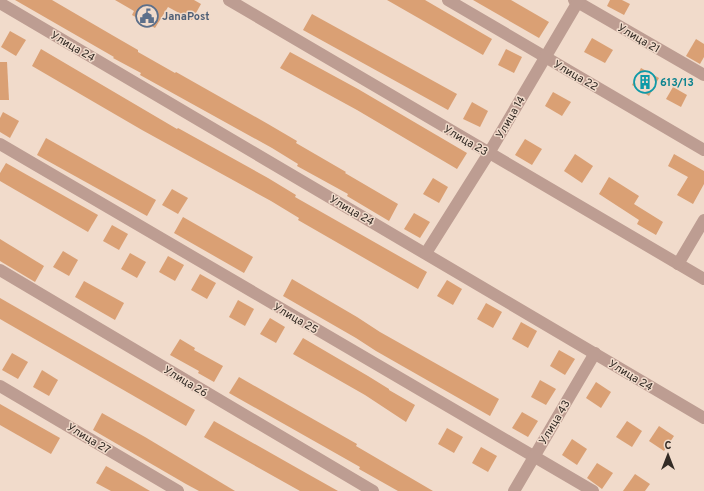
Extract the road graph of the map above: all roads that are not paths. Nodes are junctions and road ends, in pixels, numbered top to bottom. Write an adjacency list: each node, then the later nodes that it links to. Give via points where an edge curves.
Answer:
1 (229, 0): 9 (street, Улица 23)
2 (448, 0): 5 (street, Улица 22)
3 (577, 1): 5 (street, Улица 14); 6 (street, Улица 21)
4 (0, 4): 11 (street, Улица 24)
5 (546, 57): 8 (street, Улица 22); 9 (street, Улица 14)
6 (704, 75)
7 (0, 144): 18 (street, Улица 25)
8 (704, 150)
9 (489, 153): 11 (street, Улица 14); 12 (street, Улица 23)
10 (704, 220): 12 (street)
11 (426, 253): 15 (street, Улица 24)
12 (678, 264): 14 (street, Улица 23)
13 (0, 270): 20 (street, Улица 26)
14 (704, 279)
15 (595, 353): 17 (street, Улица 24); 18 (street, Улица 43)
16 (0, 386): 19 (street, Улица 27)
17 (704, 418)
18 (534, 456): 21 (street, Улица 43); 22 (street, Улица 25)
19 (178, 491)
20 (373, 491)
21 (514, 491)
22 (593, 491)

